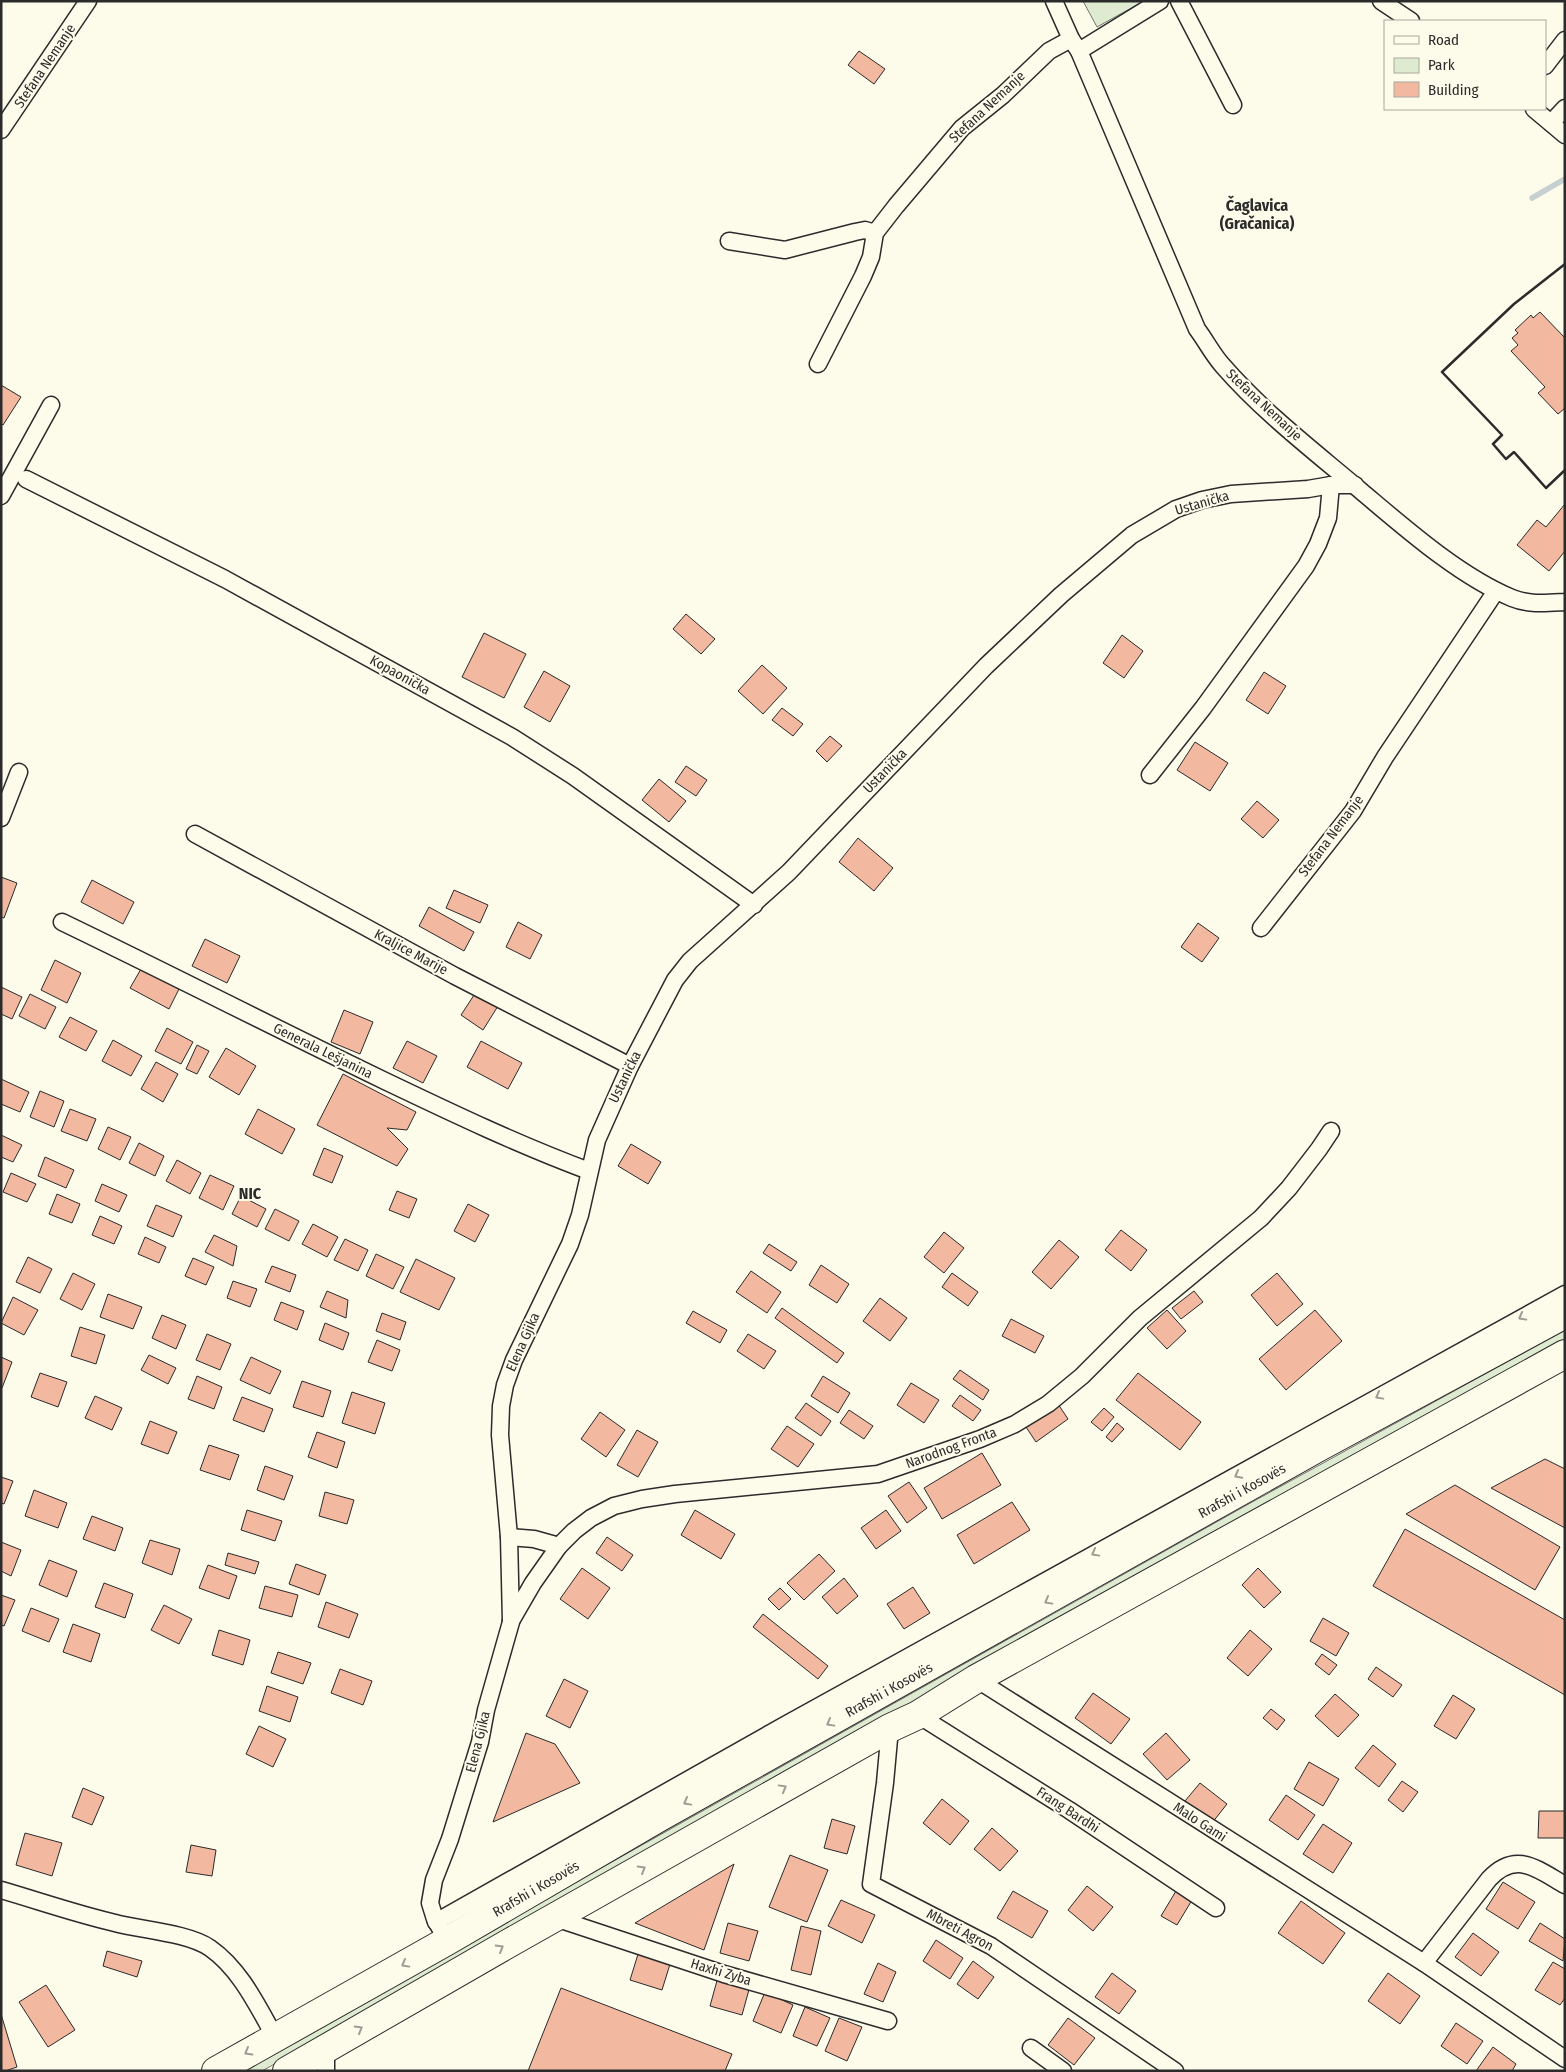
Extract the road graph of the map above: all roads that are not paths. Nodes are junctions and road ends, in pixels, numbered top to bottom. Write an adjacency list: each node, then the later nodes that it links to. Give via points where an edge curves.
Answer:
1 (88, 1): 14 (street, Stefana Nemanje)
2 (1054, 1): 8 (street, Stefana Nemanje)
3 (1160, 1): 8 (street)
4 (1178, 1): 10 (street)
5 (1381, 1): 6 (street)
6 (1410, 20)
7 (1565, 40): 9 (street)
8 (1075, 45): 16 (street, Stefana Nemanje, via 1049,51 962,128 920,174); 22 (street, Stefana Nemanje, via 1197,328 1222,364 1255,400)
9 (1546, 65)
10 (1233, 105)
11 (1565, 108): 13 (street)
12 (1535, 110): 13 (street)
13 (1551, 123): 15 (street)
14 (1, 130)
15 (1565, 135)
16 (876, 233): 17 (street, via 865,230 785,250); 18 (street, Stefana Nemanje, via 871,257)
17 (729, 241)
18 (818, 364)
19 (52, 404): 23 (street)
20 (26, 479): 30 (street, Kopaonička, via 225,579 512,737)
21 (1331, 485): 22 (street, Ustanička); 27 (street, via 1328,518 1306,566 1204,708); 30 (street, Ustanička, via 1231,494 1202,500 1176,509 1132,535 1061,595 986,666)
22 (1355, 486): 24 (street, Stefana Nemanje, via 1415,536)
23 (1, 496)
24 (1496, 591): 25 (street, Stefana Nemanje, via 1538,604); 32 (street, Stefana Nemanje, via 1385,757 1353,811)
25 (1565, 602)
26 (19, 772): 28 (street)
27 (1150, 775)
28 (1, 818)
29 (195, 834): 33 (street, Kraljice Marije)
30 (754, 905): 33 (street, Ustanička, via 690,962 675,980)
31 (62, 922): 35 (street, Generala Lešjanina, via 487,1130)
32 (1261, 928)
33 (630, 1066): 35 (street, Ustanička, via 597,1140)
34 (1331, 1131): 41 (street, Narodnog Fronta, via 1289,1188 1261,1218 1140,1318 1082,1376 1048,1404 1015,1424 878,1474 675,1494 624,1504 591,1518)
35 (589, 1171): 36 (street, Ustanička)
36 (580, 1215): 40 (street, Elena Gjika, via 559,1269 505,1385 500,1435)
37 (1565, 1294): 50 (street, Rrafshi i Kosovës, one-way to 50, via 784,1725)
38 (1565, 1314): 50 (highway, Rrafshi i Kosovës, one-way to 50, via 660,1817)
39 (1565, 1354): 43 (highway)
40 (509, 1537): 41 (street); 42 (street, Elena Gjika)
41 (559, 1546): 42 (street, Narodnog Fronta)
42 (511, 1622): 50 (street, Elena Gjika, via 480,1742 434,1880 430,1903)
43 (976, 1679): 44 (highway); 51 (street, Malo Gami)
44 (918, 1715): 45 (highway); 48 (street, Frang Bardhi)
45 (890, 1728): 49 (highway, one-way to 45); 60 (street, Mbreti Agron, via 871,1884 991,1946)
46 (1565, 1885): 51 (street, via 1531,1867 1519,1864 1503,1867 1489,1879)
47 (1, 1890): 53 (street, via 114,1923 190,1939 209,1947 226,1961 252,1995)
48 (1216, 1908)
49 (555, 1918): 52 (street, Haxhi Zyba, via 724,1974); 55 (highway, one-way to 49)
50 (442, 1931): 53 (highway, Rrafshi i Kosovës, one-way to 53)
51 (1424, 1963): 56 (street, Malo Gami)
52 (888, 2021)
53 (275, 2037): 57 (highway, Rrafshi i Kosovës, one-way to 57)
54 (1031, 2048): 59 (street)
55 (326, 2059): 58 (highway)
56 (1565, 2059)
57 (216, 2071)
58 (287, 2071)
59 (1063, 2071)
60 (1175, 2071)

